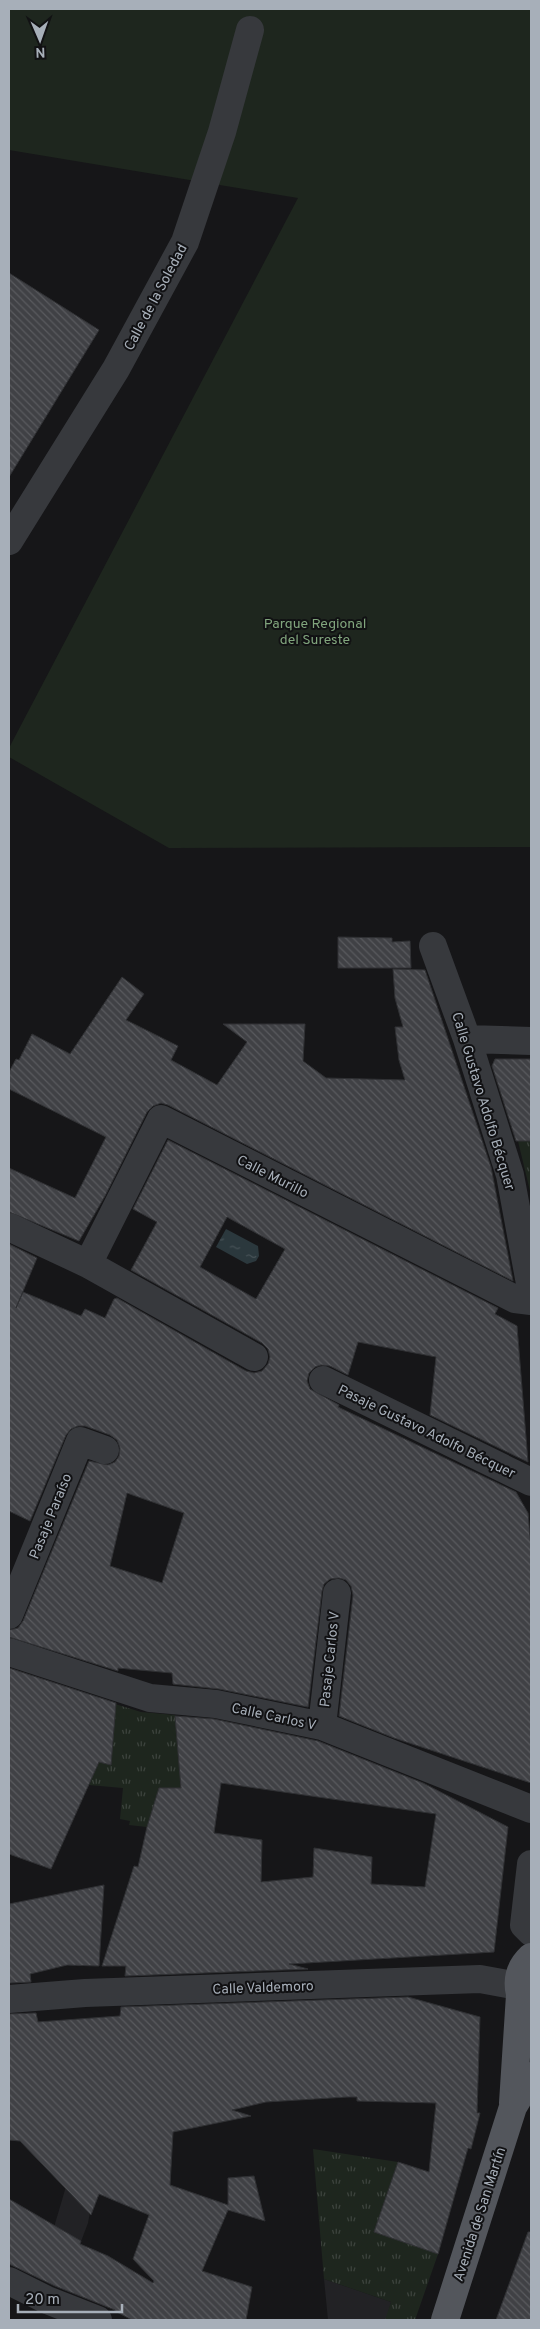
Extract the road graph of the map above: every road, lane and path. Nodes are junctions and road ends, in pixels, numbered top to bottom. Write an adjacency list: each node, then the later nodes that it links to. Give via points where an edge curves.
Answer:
1 (250, 30): 2 (street, Calle de la Soledad, via 222,132 185,242 116,369)
2 (9, 541)
3 (433, 946): 4 (street, Calle Gustavo Adolfo Bécquer)
4 (467, 1039): 5 (street); 8 (street, Calle Gustavo Adolfo Bécquer, via 510,1175)
5 (531, 1041)
6 (9, 1227): 7 (street)
7 (88, 1264): 9 (street, Calle Murillo, via 161,1119 515,1299); 10 (street)
8 (531, 1289)
9 (531, 1301)
10 (254, 1357)
11 (323, 1380): 13 (street, Pasaje Gustavo Adolfo Bécquer)
12 (105, 1450): 15 (street, Pasaje Paraíso, via 80,1441)
13 (531, 1482)
14 (337, 1593): 17 (street, Pasaje Carlos V)
15 (9, 1615)
16 (9, 1652): 17 (street, Calle Carlos V, via 150,1698 216,1704)
17 (322, 1726): 18 (street, Calle Carlos V)
18 (531, 1809)
19 (531, 1864): 20 (street, via 524,1925)
20 (531, 1932)
21 (531, 1957): 22 (main road, via 519,1975)
22 (523, 1997): 23 (street, Calle Valdemoro, via 480,1979 85,1993); 25 (main road)
23 (9, 1999)
24 (531, 2076): 25 (main road)
25 (513, 2107): 29 (main road, Avenida de San Martín)
26 (9, 2281): 27 (street)
27 (44, 2310): 28 (street)
28 (98, 2320)
29 (445, 2320)

